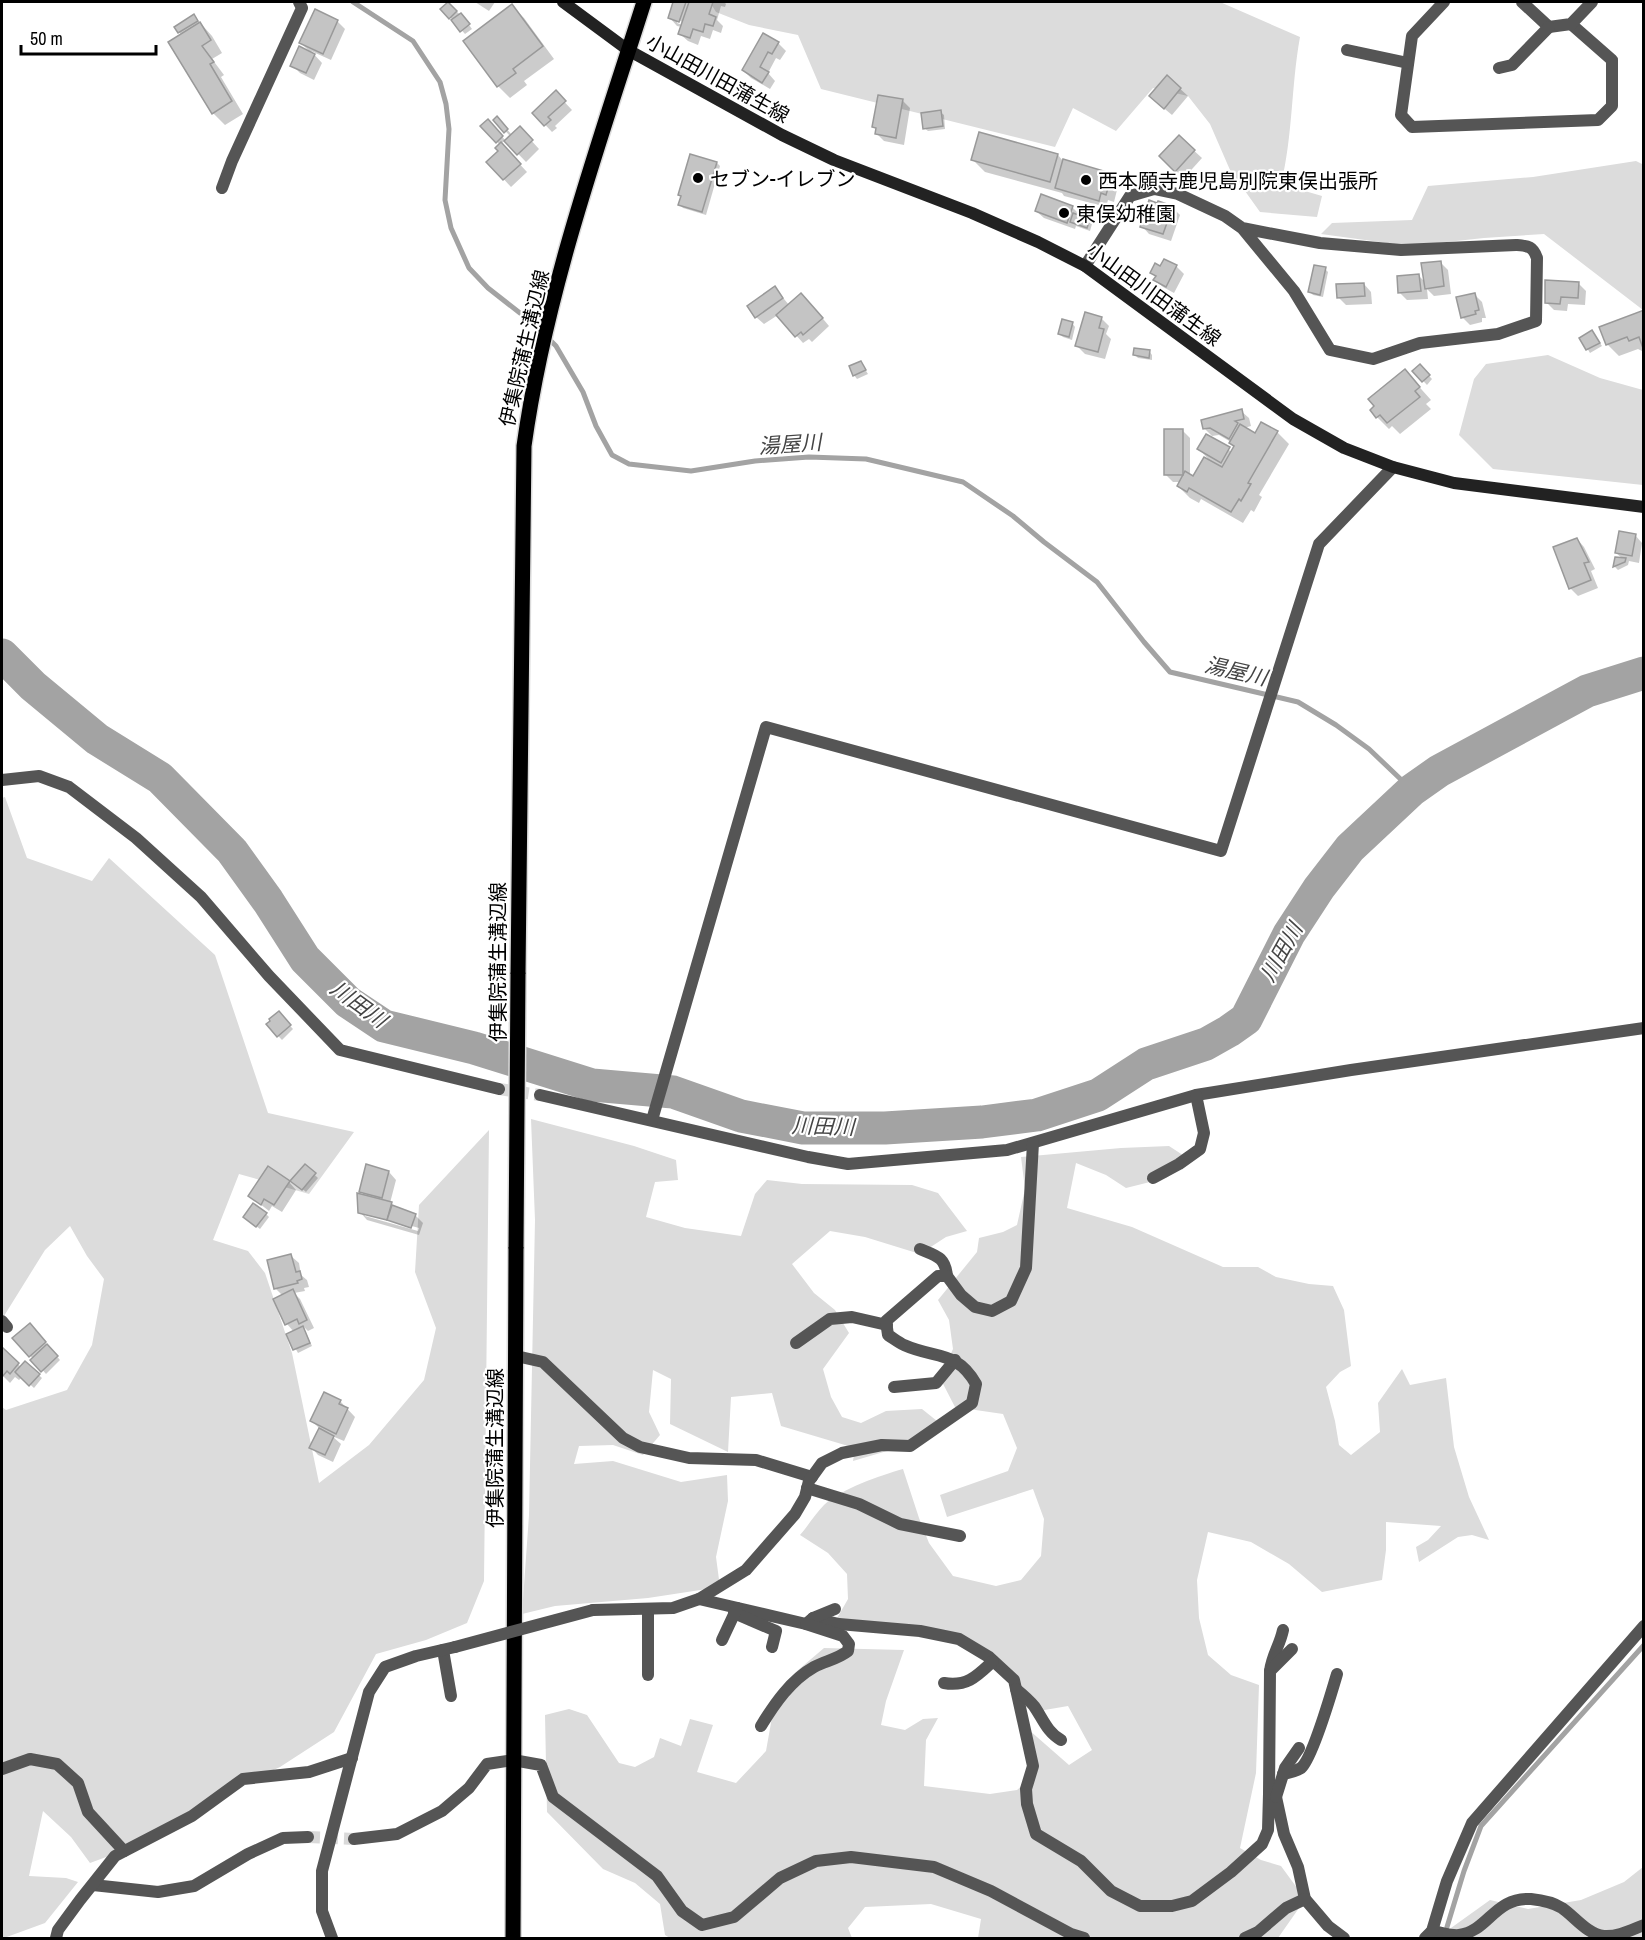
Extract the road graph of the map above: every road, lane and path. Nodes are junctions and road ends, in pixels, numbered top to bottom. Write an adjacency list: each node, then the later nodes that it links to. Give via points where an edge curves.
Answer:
1 (298, 2): 13 (street, via 302,8)
2 (563, 2): 9 (main road, 小山田川田蒲生線)
3 (644, 2): 9 (main road, 伊集院蒲生溝辺線)
4 (1444, 2): 11 (street, via 1412,36)
5 (1522, 2): 8 (street)
6 (1592, 2): 7 (street)
7 (1571, 24): 8 (street); 11 (street, via 1612,60 1612,106 1598,120 1412,127 1401,115)
8 (1549, 27): 12 (street, via 1512,65)
9 (628, 50): 15 (main road, 小山田川田蒲生線, via 834,160 972,213); 30 (main road, 伊集院蒲生溝辺線, bridge, via 574,225 542,346 524,446)
10 (1347, 50): 11 (street)
11 (1408, 63)
12 (1499, 68)
13 (222, 188)
14 (1242, 228): 14 (street, via 1294,291 1330,350 1372,359 1420,343 1498,334 1536,321 1537,258 1528,246 1401,250 1320,243); 15 (street, via 1178,194 1154,189 1130,196)
15 (1086, 266): 16 (main road, 小山田川田蒲生線, via 1293,419 1344,448)
16 (1393, 467): 17 (main road, 小山田川田蒲生線, via 1454,483); 23 (street, via 1319,544 1221,851 766,728)
17 (1644, 507)
18 (2, 780): 20 (street, via 39,776 69,787 136,838 201,897 340,1050)
19 (1644, 1028): 22 (street)
20 (500, 1089)
21 (540, 1095): 23 (street)
22 (1196, 1095): 24 (street); 25 (street, via 1204,1132 1200,1149)
23 (652, 1120): 24 (street, via 848,1164 1007,1150)
24 (1033, 1143): 27 (street, via 1026,1268 1011,1301 992,1311 975,1307)
25 (1153, 1178)
26 (920, 1249): 27 (street, via 938,1256 946,1265)
27 (948, 1276): 28 (street, via 938,1276)
28 (886, 1325): 29 (street, via 852,1317 830,1319); 31 (street, via 888,1335 905,1345)
29 (796, 1343)
30 (516, 1356): 33 (street, via 543,1362 623,1438 640,1448 689,1458 756,1460); 57 (main road, 伊集院蒲生溝辺線)
31 (955, 1360): 32 (street, via 936,1383); 33 (street, via 969,1371 976,1384 972,1403 910,1446 882,1445 842,1453 822,1463)
32 (894, 1388)
33 (810, 1482): 34 (street, via 900,1524); 35 (street, via 795,1514 746,1570)
34 (960, 1536)
35 (699, 1599): 36 (street, via 673,1608); 38 (street)
36 (648, 1609): 44 (street, bridge, via 593,1610); 49 (street)
37 (835, 1609): 39 (street)
38 (736, 1610): 39 (street); 42 (street); 43 (street, via 776,1631)
39 (810, 1621): 46 (street, via 920,1630 959,1639); 53 (street, via 843,1636 849,1644 848,1651 798,1678)
40 (1644, 1626): 67 (street, via 1472,1823)
41 (1282, 1630): 47 (street)
42 (722, 1640)
43 (772, 1647)
44 (449, 1649): 52 (street); 56 (street, via 385,1667 369,1692)
45 (1292, 1649): 47 (street)
46 (993, 1661): 50 (street, via 972,1679 955,1685); 51 (street, via 1014,1680)
47 (1270, 1671): 60 (street)
48 (1337, 1674): 59 (street, via 1310,1754 1301,1767)
49 (648, 1675)
50 (944, 1683)
51 (1016, 1689): 54 (street, via 1032,1704 1053,1736); 60 (street, via 1033,1766 1026,1789 1036,1834 1081,1861 1112,1891 1140,1906 1172,1906 1192,1901 1231,1872 1262,1844 1268,1830)
52 (451, 1696)
53 (761, 1726)
54 (1061, 1740)
55 (1299, 1748): 59 (street)
56 (352, 1758): 63 (street, via 309,1772 243,1779 192,1816); 69 (street, via 322,1871 322,1911)
57 (513, 1760): 62 (street, via 487,1764 469,1788 442,1811 397,1834); 70 (main road, 伊集院蒲生溝辺線); 71 (street, via 541,1765 553,1797 657,1876 682,1911 702,1925 734,1917 780,1878 816,1861 850,1857 934,1867)
58 (2, 1769): 63 (street, via 30,1759 57,1764 78,1783 88,1812)
59 (1283, 1774): 60 (street)
60 (1272, 1796): 65 (street, via 1298,1867)
61 (308, 1837): 64 (street, via 283,1838 194,1886 158,1892)
62 (354, 1839)
63 (124, 1851): 64 (street, via 115,1856)
64 (93, 1885): 68 (street)
65 (1305, 1899): 72 (street); 73 (street)
66 (1644, 1924): 67 (street, via 1622,1934 1603,1936 1560,1907 1530,1899 1508,1902 1475,1929 1458,1935)
67 (1429, 1935)
68 (56, 1938)
69 (332, 1938)
70 (513, 1938)
71 (1084, 1938)
72 (1245, 1938)
73 (1344, 1938)

